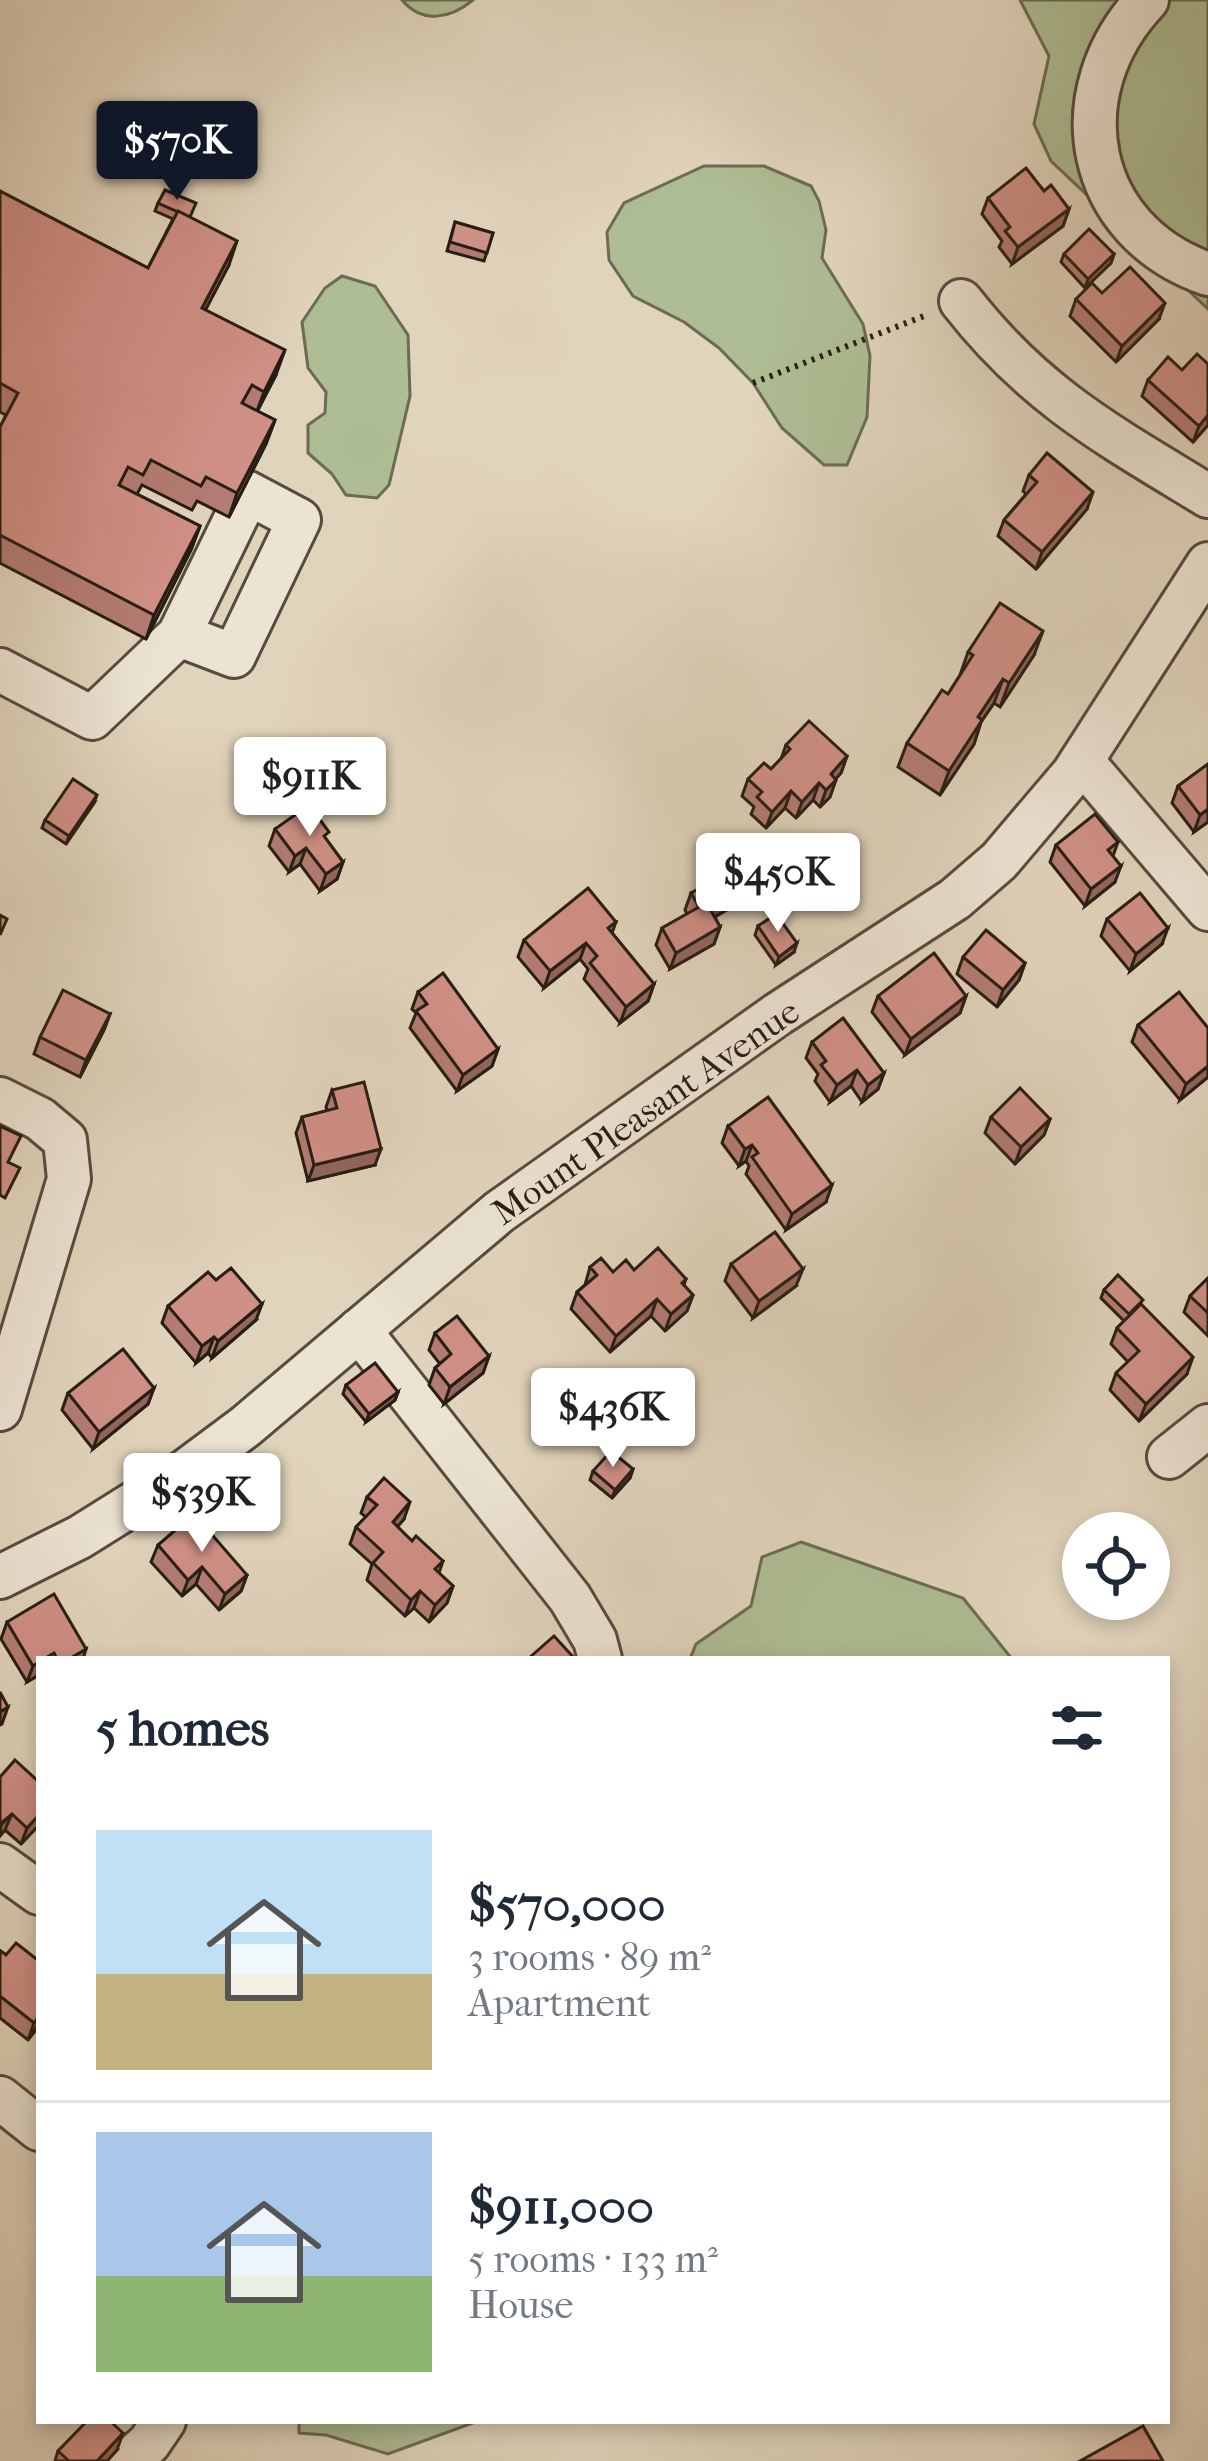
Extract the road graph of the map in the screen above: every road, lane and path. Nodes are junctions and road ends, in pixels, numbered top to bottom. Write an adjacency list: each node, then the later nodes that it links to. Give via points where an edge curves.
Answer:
1 (1147, 0): 2 (street, via 1116,38 1100,76 1098,158 1137,230)
2 (1208, 274)
3 (961, 301): 4 (path); 5 (street, via 997,348 1062,406)
4 (753, 383)
5 (1208, 496)
6 (1208, 564): 9 (street, Mount Pleasant Avenue)
7 (179, 635): 8 (street, via 92,718)
8 (0, 670)
9 (1082, 761): 10 (street); 12 (street, Mount Pleasant Avenue, via 999,861 955,899 621,1123)
10 (1208, 909)
11 (0, 1099): 13 (street, via 65,1140 69,1179)
12 (359, 1330): 16 (street, Mount Pleasant Avenue, via 187,1470); 17 (street, via 570,1598)
13 (0, 1409)
14 (1208, 1426): 15 (street)
15 (1169, 1456)
16 (0, 1577)
17 (599, 1656)
18 (0, 1865): 19 (street)
19 (36, 1891)
20 (0, 2098): 21 (street)
21 (36, 2127)
22 (162, 2424): 23 (street)
23 (129, 2461)

